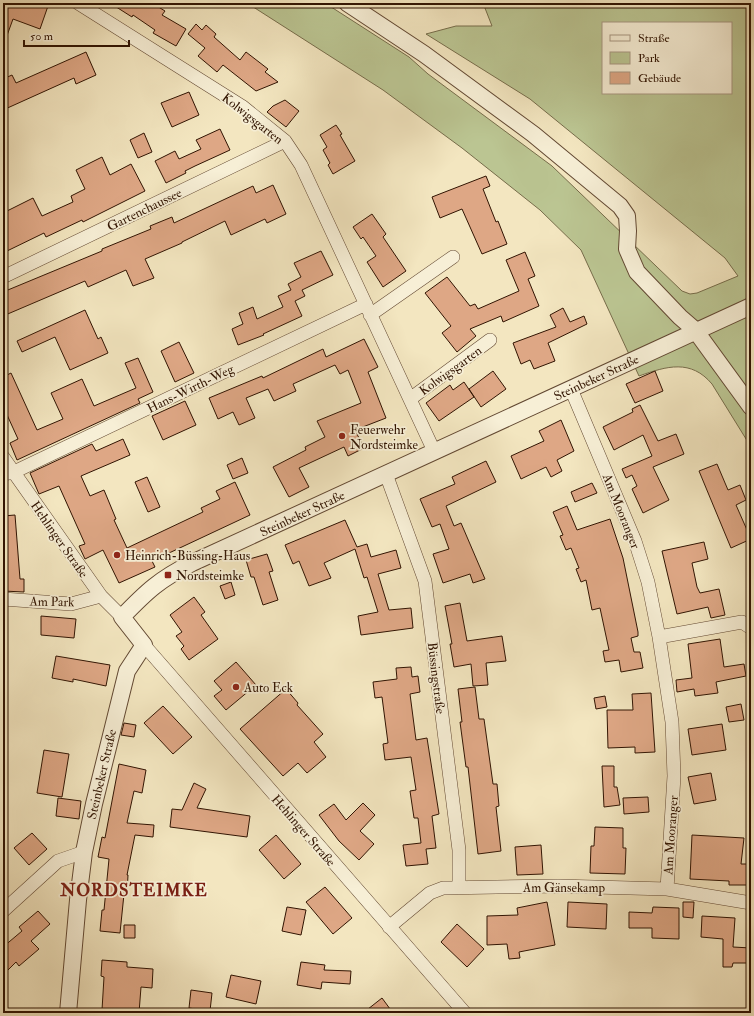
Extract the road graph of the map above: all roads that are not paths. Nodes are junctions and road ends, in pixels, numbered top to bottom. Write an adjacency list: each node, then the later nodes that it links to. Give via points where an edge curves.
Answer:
1 (78, 3): 3 (street, Kolwigsgarten, via 243,107)
2 (347, 3): 8 (street, via 424,54 533,134 620,206 627,216 627,249 637,272)
3 (285, 141): 5 (street, Gartenchaussee); 7 (street, Kolwigsgarten, via 301,165)
4 (454, 257): 7 (street)
5 (3, 277)
6 (751, 306): 8 (street, Steinbeker Straße)
7 (368, 309): 11 (street, Kolwigsgarten); 15 (street, Hans-Wirth-Weg)
8 (695, 330): 10 (street, Steinbeker Straße); 12 (street)
9 (490, 340): 11 (street, Kolwigsgarten)
10 (571, 389): 13 (street, Steinbeker Straße); 21 (street, Am Mooranger, via 635,541 648,582)
11 (410, 399): 13 (street, Kolwigsgarten)
12 (751, 407)
13 (434, 451): 16 (street, Steinbeker Straße)
14 (3, 457): 15 (street, Hehlinger Straße)
15 (8, 473): 17 (street, Hehlinger Straße)
16 (386, 474): 19 (street, Steinbeker Straße, via 168,575 147,591); 24 (street, Büssingstraße, via 425,581 459,850)
17 (101, 596): 18 (street, Am Park, via 71,604); 19 (street, Hehlinger Straße)
18 (3, 599)
19 (122, 617): 22 (street)
20 (751, 628): 21 (street, via 742,622)
21 (659, 637): 25 (street, Am Mooranger, via 672,722 674,776)
22 (144, 646): 23 (street, Steinbeker Straße, via 127,671); 28 (street, Hehlinger Straße)
23 (84, 852): 27 (street, via 58,861); 29 (street, Steinbeker Straße)
24 (459, 888): 25 (street, Am Gänsekamp, via 558,886); 28 (street, Am Gänsekamp, via 443,888 430,893)
25 (667, 889): 26 (street, Am Gänsekamp)
26 (751, 903)
27 (3, 911)
28 (389, 927): 30 (street, Hehlinger Straße)
29 (68, 1013)
30 (465, 1013)

